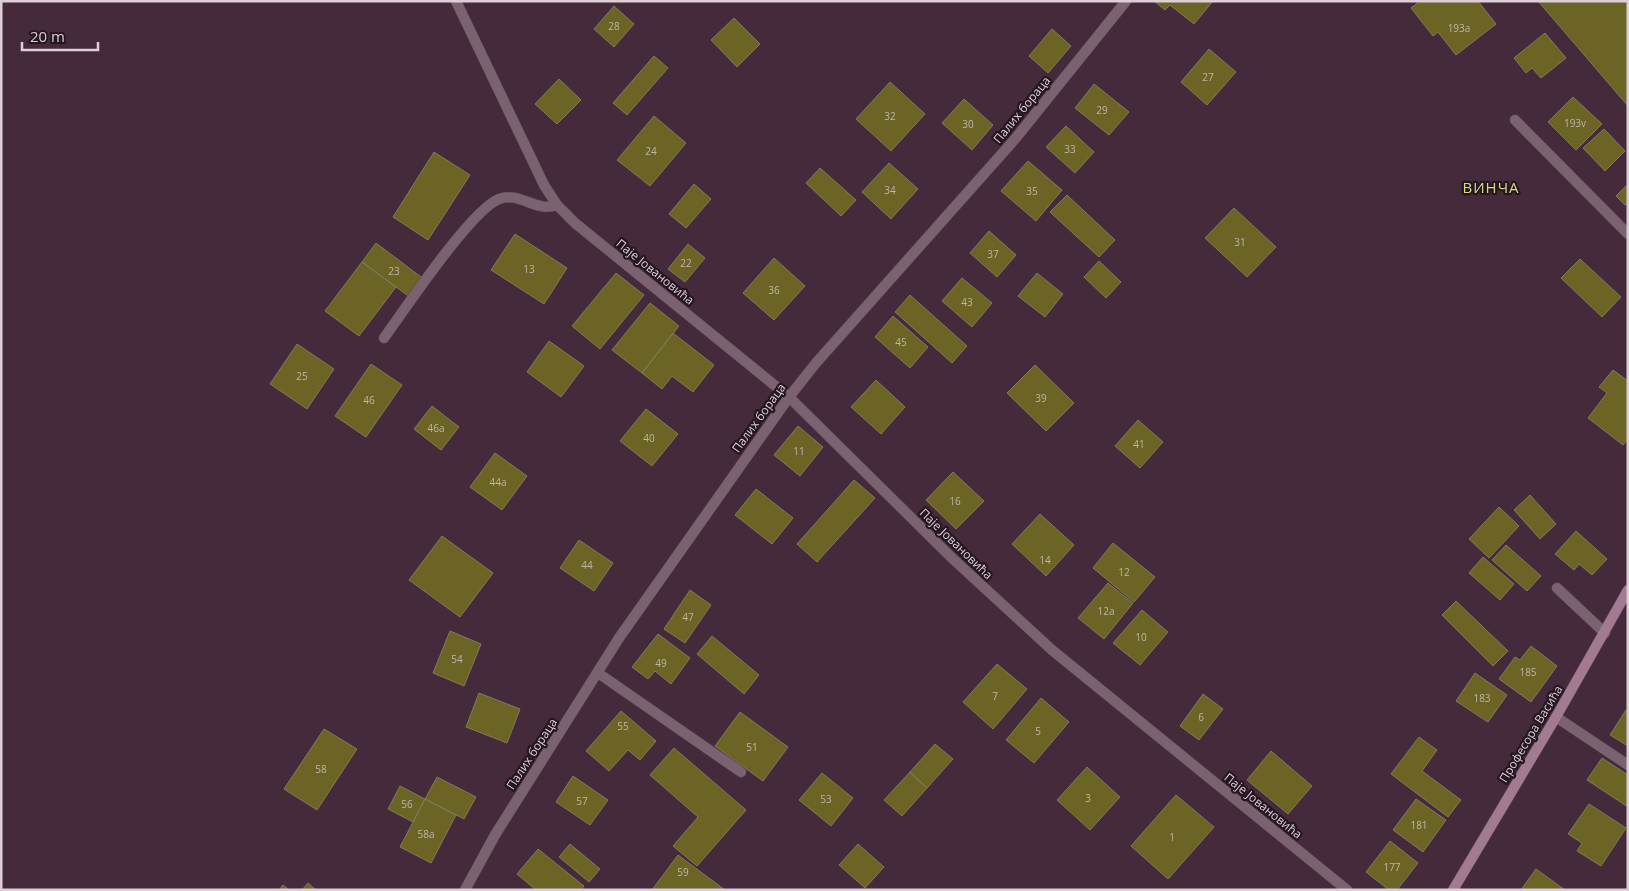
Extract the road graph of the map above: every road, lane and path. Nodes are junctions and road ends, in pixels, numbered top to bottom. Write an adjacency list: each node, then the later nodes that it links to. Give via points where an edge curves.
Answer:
1 (456, 1): 4 (street, Паје Јовановића)
2 (1126, 1): 7 (street, Палих бораца, via 1016,139 816,363)
3 (1515, 120): 5 (street)
4 (557, 205): 6 (street, via 542,207 508,196 496,200 468,226); 7 (street, Паје Јовановића)
5 (1628, 234)
6 (384, 338)
7 (789, 398): 11 (street, Палих бораца, via 619,638); 16 (street, Паје Јовановића, via 952,558 1052,650)
8 (1557, 588): 10 (street)
9 (1628, 590): 10 (street, Професора Васића)
10 (1605, 633): 12 (street, Професора Васића)
11 (598, 674): 14 (street); 15 (street, Палих бораца, via 495,835)
12 (1556, 717): 13 (street); 17 (street, Професора Васића)
13 (1628, 764)
14 (741, 772)
15 (465, 890)
16 (1347, 890)
17 (1453, 890)

